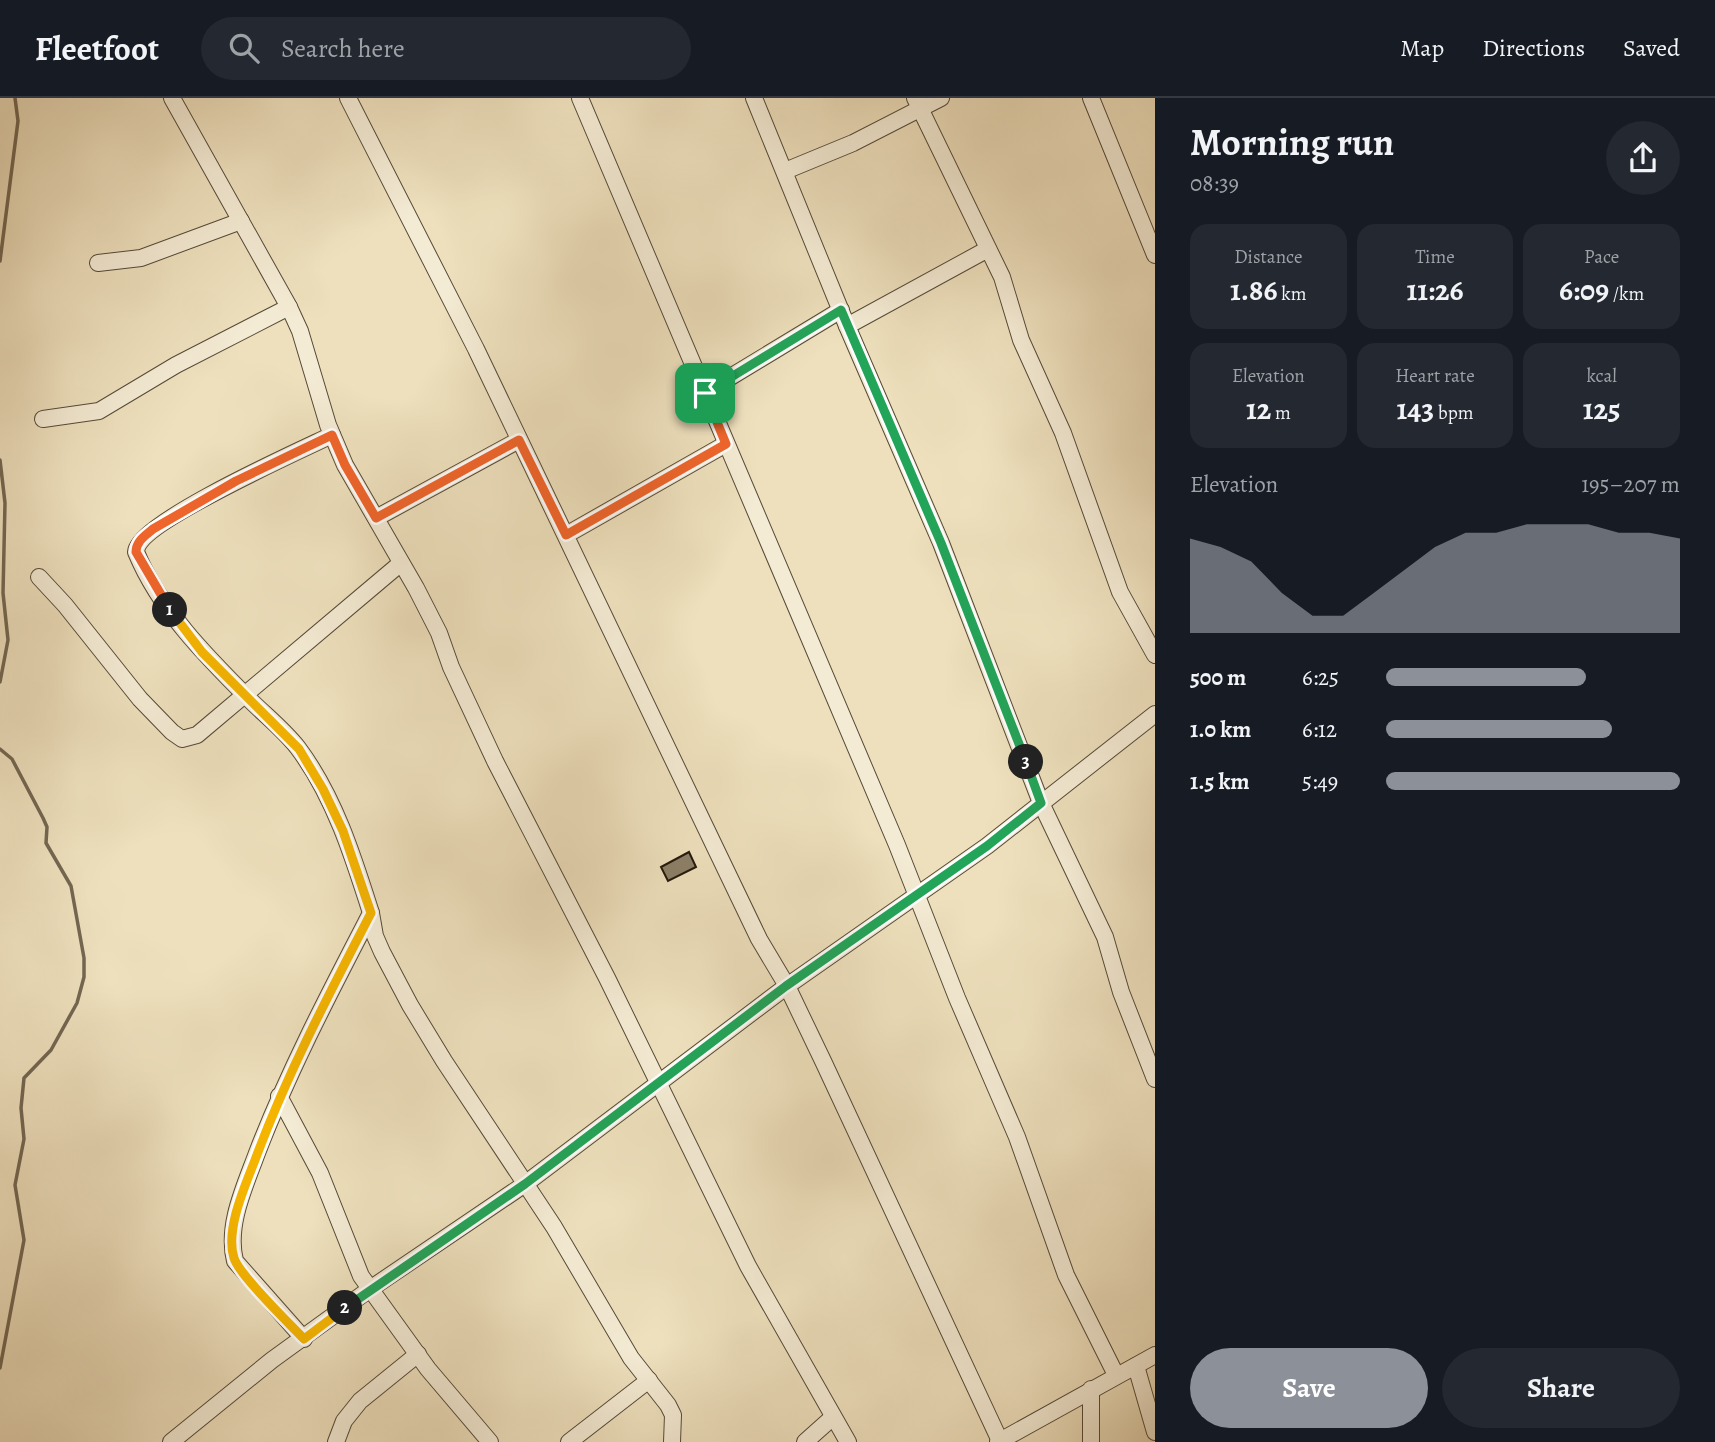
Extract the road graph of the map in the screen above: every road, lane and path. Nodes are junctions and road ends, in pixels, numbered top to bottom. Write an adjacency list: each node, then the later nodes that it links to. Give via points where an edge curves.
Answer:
1 (172, 98): 9 (street)
2 (348, 98): 19 (street)
3 (580, 98): 16 (street)
4 (754, 98): 8 (street)
5 (941, 98): 7 (street)
6 (1091, 98): 11 (street)
7 (917, 103): 8 (street, via 853,143); 10 (street)
8 (785, 171): 14 (street)
9 (242, 221): 12 (street, via 141,258); 13 (street)
10 (988, 248): 15 (street); 25 (street, via 1121,592)
11 (1155, 256)
12 (98, 263)
13 (289, 307): 17 (street, via 99,411); 18 (street)
14 (841, 310): 15 (street); 16 (street)
15 (848, 326): 28 (street, via 941,543)
16 (705, 393): 20 (street)
17 (43, 419)
18 (332, 435): 21 (street); 26 (street, via 192,506 153,529 136,547 171,611 202,652)
19 (519, 440): 21 (street); 22 (street)
20 (726, 444): 22 (street); 29 (street)
21 (376, 518): 23 (street)
22 (566, 535): 31 (street, via 759,939)
23 (401, 563): 26 (street); 33 (street, via 439,633 495,761)
24 (40, 577): 26 (street, via 140,699 177,736 197,735)
25 (1155, 655)
26 (245, 694): 30 (street, via 299,749 323,789)
27 (1155, 713): 28 (street)
28 (1041, 803): 29 (street); 32 (street, via 1095,915)
29 (917, 895): 31 (street); 41 (street, via 1029,1169 1066,1275)
30 (371, 913): 34 (street); 35 (street, via 391,973)
31 (786, 986): 33 (street); 48 (street)
32 (1155, 1079)
33 (659, 1084): 35 (street); 44 (street, via 748,1266)
34 (279, 1096): 36 (street, via 320,1172 354,1263); 37 (street, via 239,1204 232,1252 240,1269)
35 (525, 1184): 36 (street); 42 (street, via 631,1359)
36 (370, 1289): 37 (street); 38 (street)
37 (304, 1339): 49 (street)
38 (418, 1354): 47 (street); 50 (street, via 359,1401)
39 (1155, 1354): 40 (street)
40 (1136, 1366): 41 (street); 46 (street)
41 (1116, 1375): 43 (street)
42 (649, 1380): 51 (street); 52 (street, via 673,1415)
43 (1091, 1389): 45 (street); 56 (street)
44 (833, 1417): 53 (street); 54 (street)
45 (1032, 1422): 48 (street); 55 (street)
46 (1155, 1433)
47 (483, 1439)
48 (999, 1441)
49 (171, 1442)
50 (336, 1442)
51 (569, 1442)
52 (672, 1442)
53 (805, 1442)
54 (848, 1442)
55 (1023, 1442)
56 (1091, 1442)

